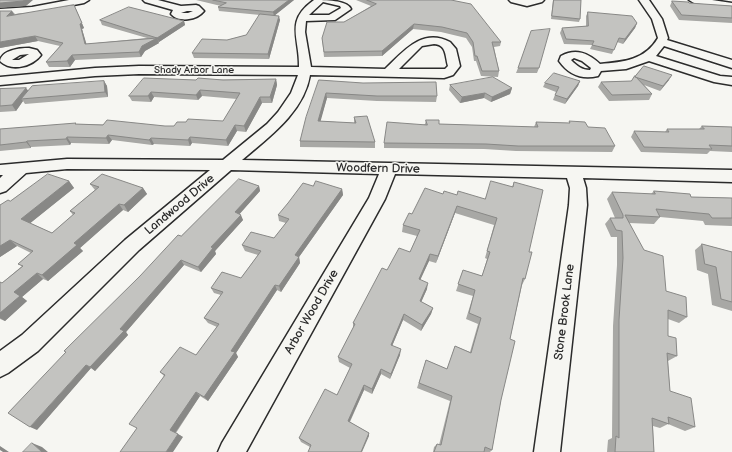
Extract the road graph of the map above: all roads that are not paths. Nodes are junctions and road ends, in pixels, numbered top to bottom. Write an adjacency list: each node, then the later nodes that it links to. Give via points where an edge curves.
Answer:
1 (84, 0): 9 (street)
2 (148, 0): 11 (street)
3 (320, 0): 13 (street)
4 (325, 0): 13 (street, via 343,4 346,9 331,18)
5 (514, 0): 6 (street, via 527,3)
6 (539, 0)
7 (644, 0): 14 (street, via 657,19 664,38)
8 (694, 0): 10 (street)
9 (58, 3): 12 (street, via 32,10)
10 (732, 6)
11 (179, 10)
12 (0, 12)
13 (302, 18): 19 (street, Landwood Drive, via 299,29 306,58)
14 (662, 42): 15 (street); 17 (street)
15 (649, 57): 18 (street, via 626,66); 22 (street)
16 (16, 64): 21 (street)
17 (732, 64)
18 (597, 68)
19 (305, 71): 20 (street, Shady Arbor Lane); 21 (street, Shady Arbor Lane, via 139,70); 23 (street, Landwood Drive, via 299,90 286,112)
20 (388, 72): 20 (street, Shady Arbor Lane, via 418,44 436,41 449,46 454,66 449,72)
21 (2, 81)
22 (732, 81)
23 (227, 165): 24 (street, Woodfern Drive, via 67,164); 26 (street, Woodfern Drive); 30 (street, Landwood Drive, via 132,245 30,342)
24 (24, 167): 25 (street, Woodfern Drive); 29 (street)
25 (0, 170)
26 (389, 170): 27 (street, Woodfern Drive); 31 (street, Arbor Wood Drive, via 377,199)
27 (573, 173): 28 (street, Woodfern Drive); 32 (street, Stone Brook Lane, via 578,188 578,205)
28 (732, 176)
29 (0, 187)
30 (0, 365)
31 (231, 452)
32 (547, 452)

